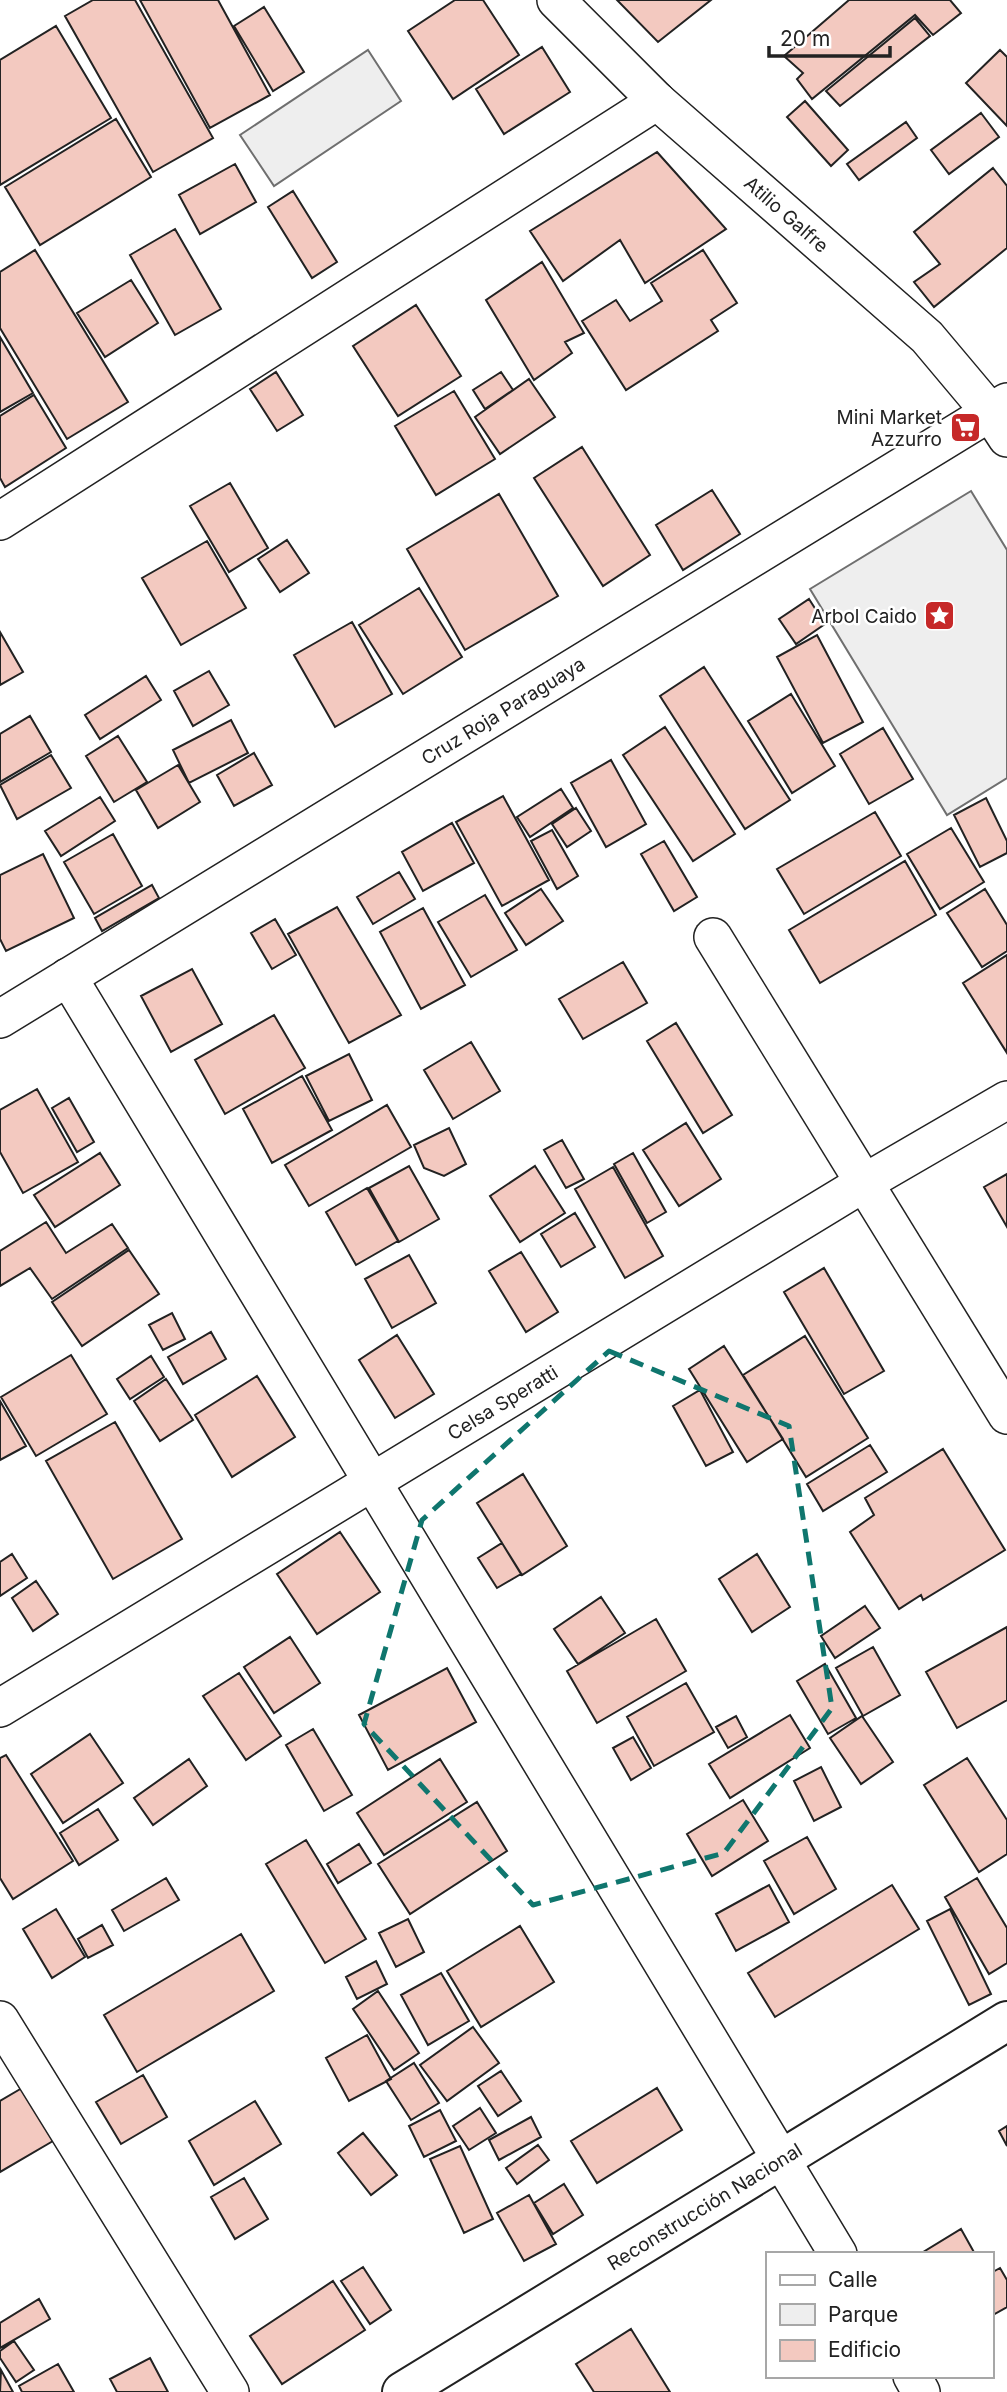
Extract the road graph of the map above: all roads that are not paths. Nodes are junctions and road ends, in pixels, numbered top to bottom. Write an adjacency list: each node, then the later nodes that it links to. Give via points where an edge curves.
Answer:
1 (556, 0): 2 (street, Atilio Galfre)
2 (657, 101): 3 (street, Atilio Galfre, via 927,337); 4 (street)
3 (1001, 417): 6 (street, Cruz Roja Paraguaya)
4 (0, 521)
5 (713, 937): 9 (street)
6 (68, 977): 7 (street, Cruz Roja Paraguaya); 11 (street)
7 (0, 1019)
8 (1007, 1100): 9 (street, Celsa Speratti)
9 (864, 1183): 10 (street); 11 (street, Celsa Speratti)
10 (1007, 1415)
11 (374, 1481): 12 (street, Celsa Speratti); 15 (street)
12 (0, 1708)
13 (0, 2020): 17 (street)
14 (1007, 2021): 15 (street, Reconstrucción Nacional)
15 (781, 2160): 16 (street); 18 (street, Reconstrucción Nacional)
16 (837, 2252)
17 (230, 2392)
18 (402, 2392)

